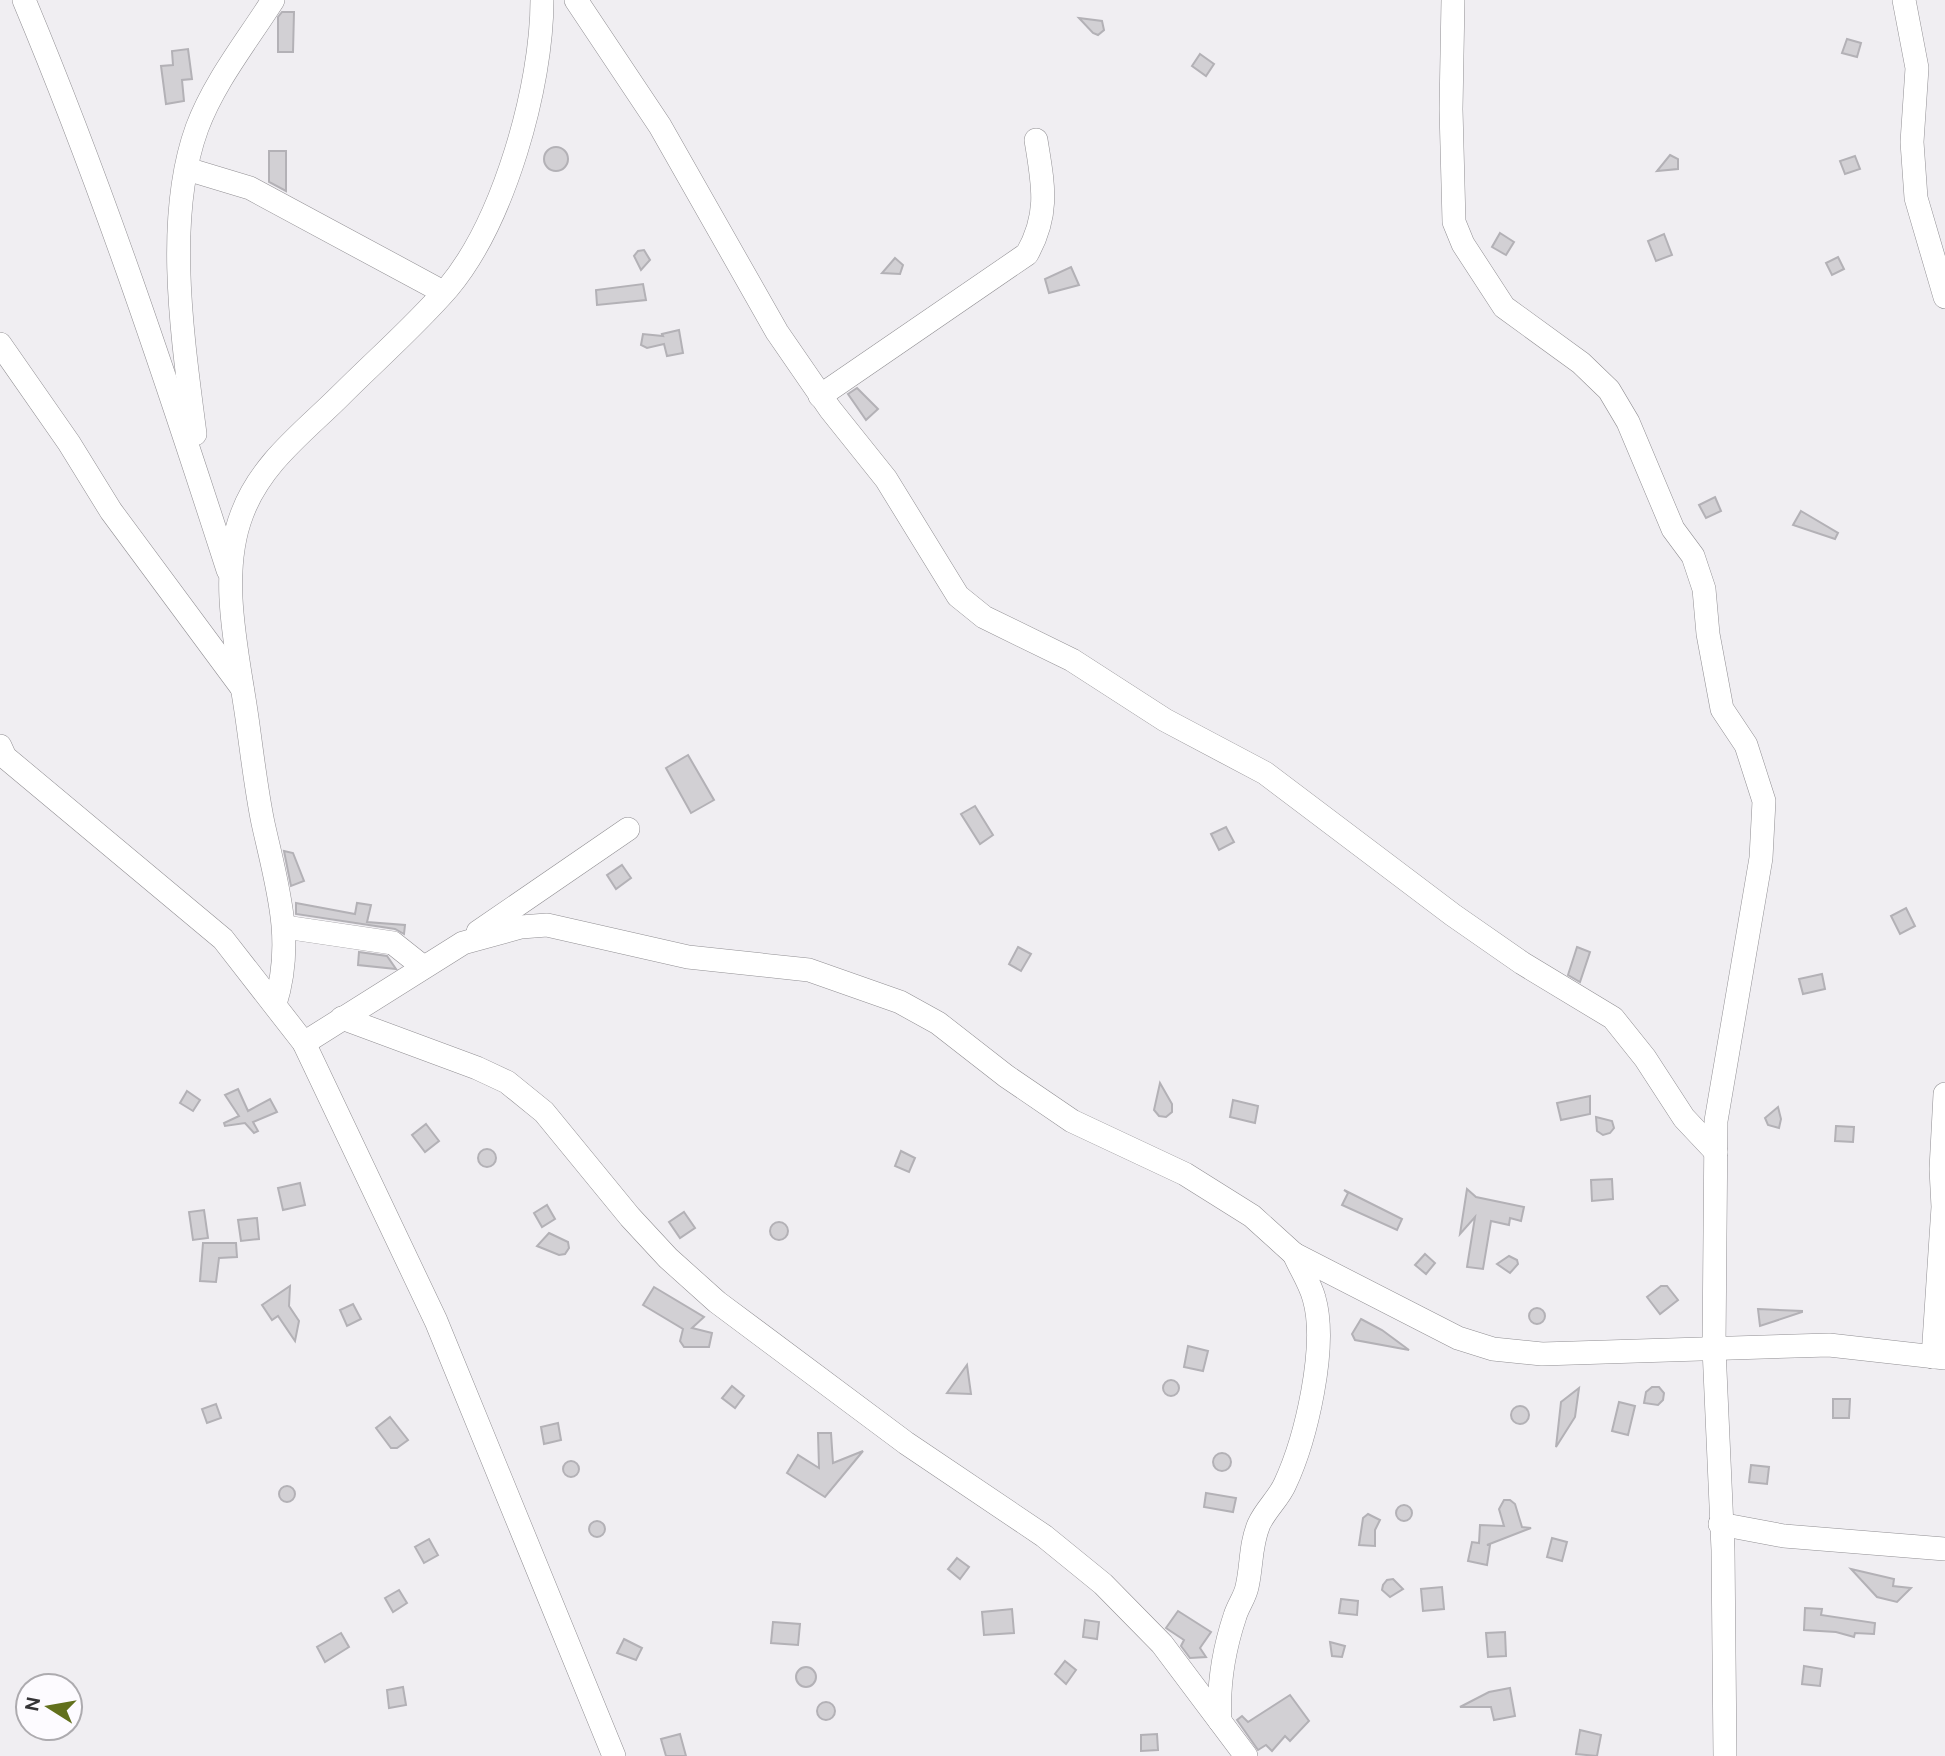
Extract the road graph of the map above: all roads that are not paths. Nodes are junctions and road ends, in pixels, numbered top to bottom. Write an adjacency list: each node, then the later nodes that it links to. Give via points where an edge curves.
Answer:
1 (24, 0): 13 (street, via 81,140)
2 (273, 0): 8 (street, via 215,89 197,128)
3 (542, 0): 9 (street, via 542,28 526,117 489,223)
4 (576, 0): 12 (street, via 660,126 777,332)
5 (1453, 0): 25 (street, via 1454,222 1504,307 1581,363 1609,390 1628,422 1674,529 1693,556 1704,589 1707,634 1722,709 1746,745 1764,801 1761,858 1716,1121)
6 (1904, 0): 10 (street, via 1917,68 1912,142 1916,198)
7 (1036, 140): 12 (street, via 1044,196 1042,223 1027,254)
8 (187, 169): 9 (street, via 250,188); 13 (street, via 181,225 181,335)
9 (443, 292): 14 (street, via 268,465 241,516)
10 (1945, 297)
11 (0, 344): 15 (street, via 111,510)
12 (820, 396): 25 (street, via 886,479 968,606 1072,660 1165,720 1265,774 1476,931 1604,1011 1625,1031 1684,1118)
13 (202, 489): 14 (street)
14 (231, 581): 15 (street)
15 (243, 690): 18 (street)
16 (2, 752): 21 (street, via 223,939)
17 (628, 828): 19 (street)
18 (285, 927): 20 (street, via 393,943); 21 (street, via 282,982)
19 (463, 943): 20 (street); 26 (street, via 494,932 547,925 676,955 809,970 860,986 938,1023 1072,1121 1211,1189 1252,1216)
20 (422, 966): 22 (street)
21 (275, 1004): 23 (street)
22 (342, 1017): 23 (street); 31 (street, via 507,1082 544,1112 630,1217 717,1302 1096,1577 1162,1643)
23 (304, 1043): 32 (street, via 436,1321)
24 (1945, 1094): 28 (street)
25 (1716, 1152): 27 (street)
26 (1294, 1254): 27 (street, via 1458,1338 1493,1349 1567,1353); 31 (street, via 1314,1298 1320,1337 1315,1376 1285,1486 1259,1524 1253,1543 1247,1586 1227,1650)
27 (1714, 1349): 28 (street, via 1829,1345); 29 (street)
28 (1939, 1358)
29 (1720, 1524): 30 (street, via 1784,1536); 34 (street)
30 (1945, 1549)
31 (1220, 1721): 33 (street)
32 (614, 1756)
33 (1246, 1756)
34 (1726, 1756)

